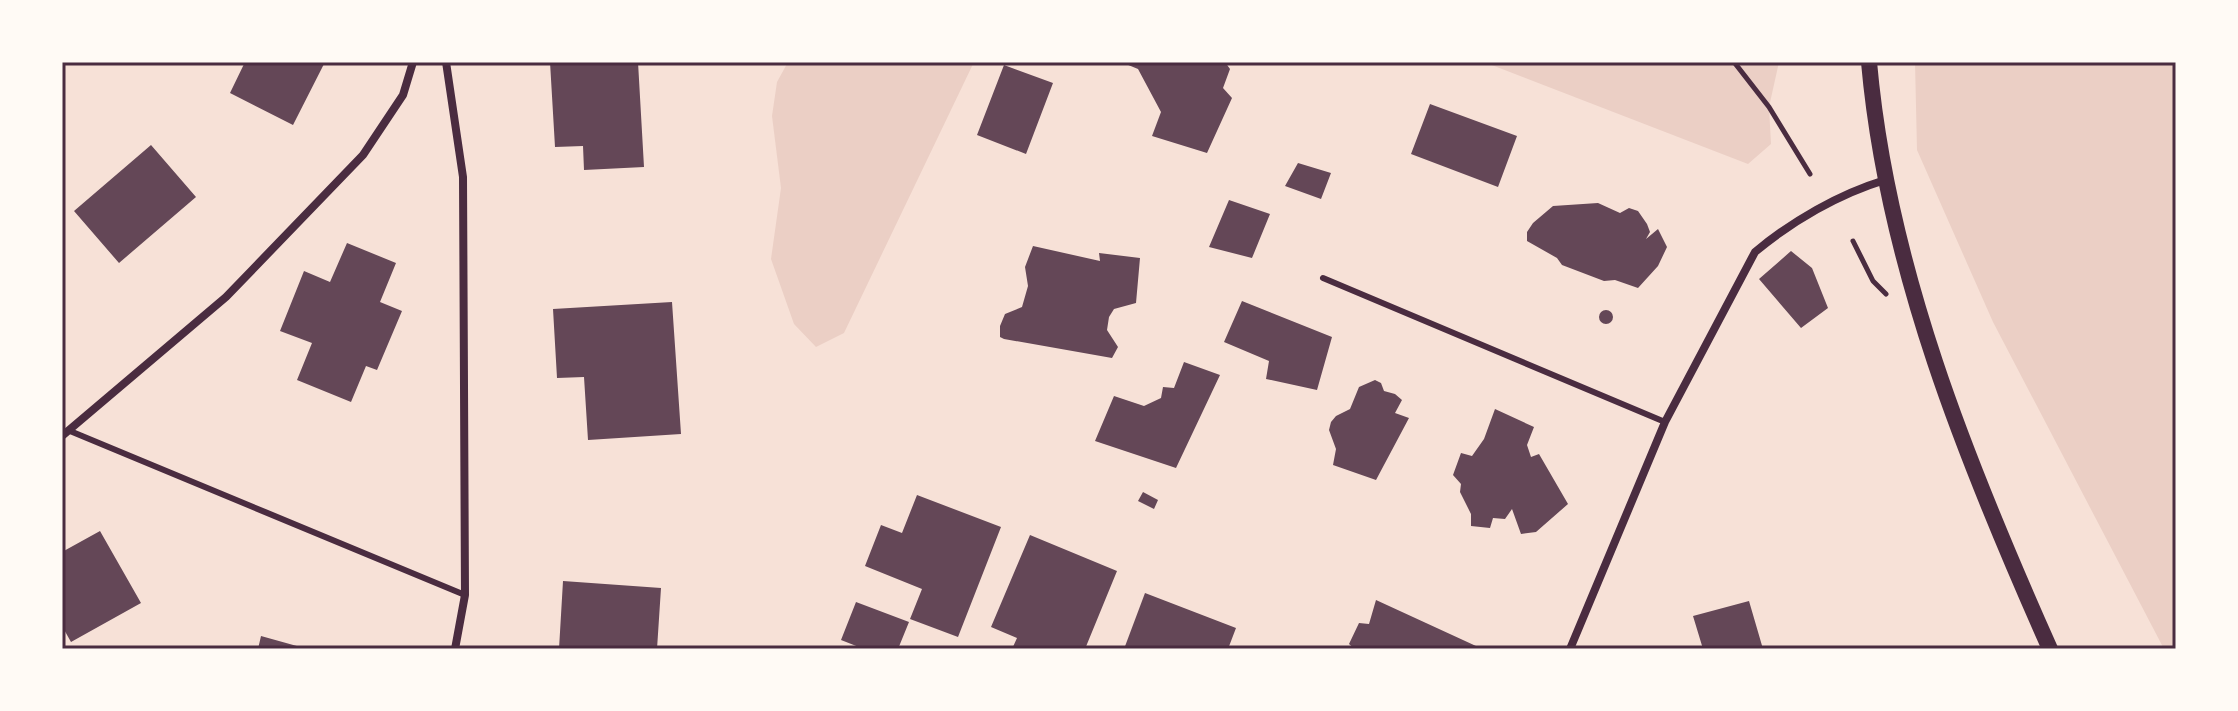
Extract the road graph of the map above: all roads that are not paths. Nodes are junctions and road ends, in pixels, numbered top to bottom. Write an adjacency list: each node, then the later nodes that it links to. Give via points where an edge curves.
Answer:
1 (413, 62): 7 (street, via 403,95 363,155 226,297)
2 (446, 62): 8 (street, via 463,177)
3 (1869, 62): 4 (main road)
4 (1885, 180): 6 (street, via 1841,197 1755,252); 11 (main road, via 1926,333 2014,570)
5 (1323, 278): 6 (lane)
6 (1665, 422): 10 (street)
7 (66, 433): 8 (lane)
8 (465, 595): 9 (street)
9 (455, 649)
10 (1570, 649)
11 (2050, 649)

